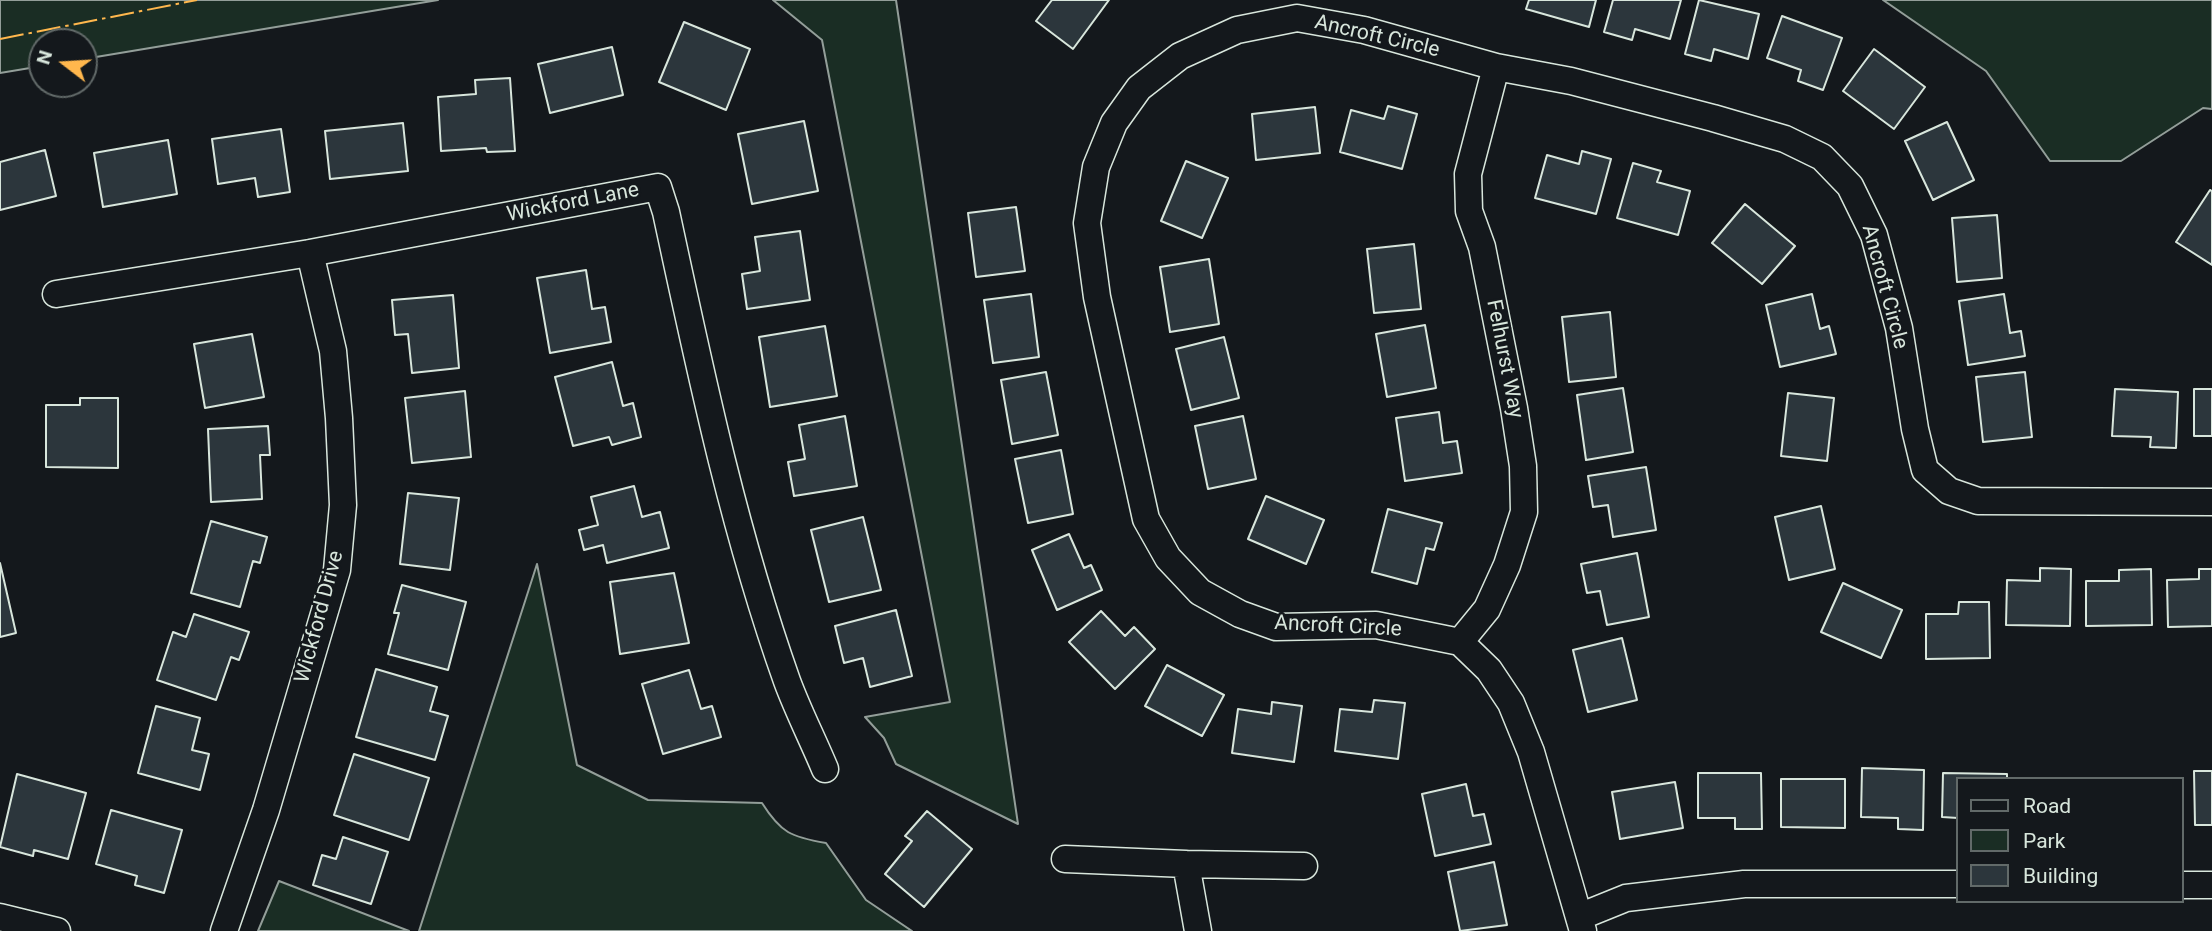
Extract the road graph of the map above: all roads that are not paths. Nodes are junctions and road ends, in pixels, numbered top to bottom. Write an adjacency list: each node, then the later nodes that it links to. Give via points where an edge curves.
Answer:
1 (1496, 67): 4 (street, Ancroft Circle, via 1571,81 1713,118 1785,139 1822,157 1850,186 1874,235 1899,328 1925,470 1949,491 1978,501); 5 (street, Felhurst Way, via 1468,174 1468,211 1482,247 1514,408 1524,512 1488,609); 5 (street, Ancroft Circle, via 1364,30 1297,18 1237,30 1180,55 1139,88 1114,123 1096,167 1087,223 1097,297 1146,519 1168,558 1200,592 1240,614 1276,626 1376,625)
2 (310, 253): 3 (street, Wickford Lane); 6 (street, Wickford Lane, via 658,187 750,565 788,682); 16 (street, Wickford Drive, via 333,351 339,418 344,505 337,570 266,810)
3 (56, 294)
4 (2212, 502)
5 (1460, 642): 14 (street, via 1489,670 1511,703 1531,752)
6 (825, 769)
7 (1065, 859): 8 (street)
8 (1186, 864): 9 (street); 17 (street)
9 (1304, 866)
10 (1956, 884): 14 (street, via 1744,884 1626,898)
11 (2184, 885): 12 (street)
12 (2212, 885)
13 (0, 917): 15 (street)
14 (1581, 924)
15 (57, 931)
16 (224, 931)
17 (1198, 931)

